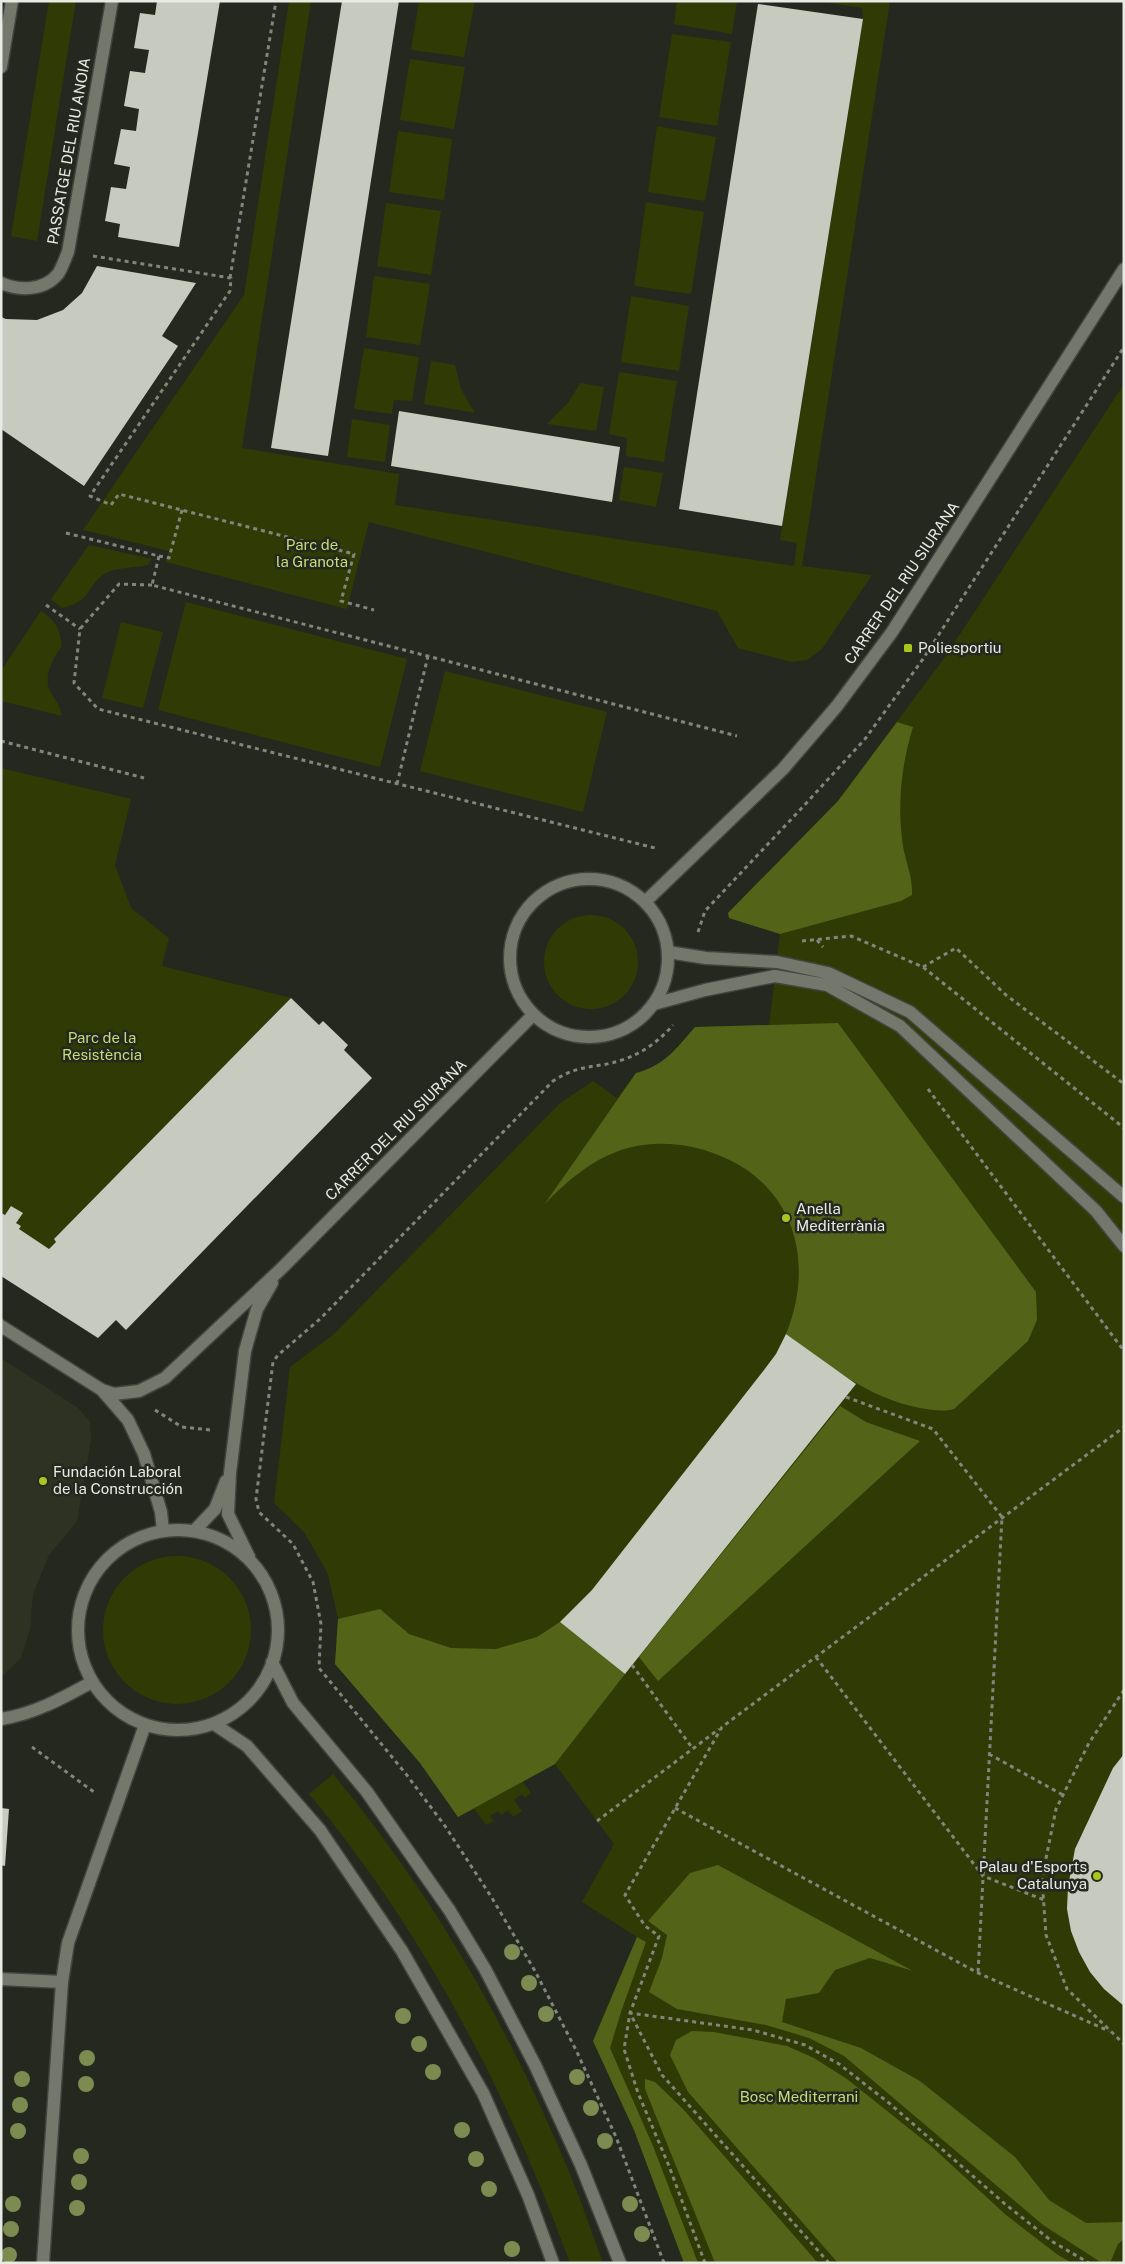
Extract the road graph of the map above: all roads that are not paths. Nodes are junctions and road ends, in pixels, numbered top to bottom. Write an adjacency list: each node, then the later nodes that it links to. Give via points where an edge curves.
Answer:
1 (12, 1): 3 (street)
2 (112, 1): 5 (street, PASSATGE DEL RIU ANOIA, via 68,252 57,275 38,287 14,289)
3 (1, 67)
4 (1124, 269): 6 (street, CARRER DEL RIU SIURANA, via 892,632 837,706 783,769)
5 (1, 283)
6 (645, 902): 7 (street, via 661,925); 9 (street, via 624,888 601,880 576,880 540,893 518,923 510,946 510,971 515,989)
7 (668, 952): 8 (street, via 666,979); 10 (street, via 706,958 777,962 828,973 910,1012)
8 (654, 1004): 9 (street, via 635,1024 610,1035 582,1038 556,1031); 11 (street, via 775,976 827,985 900,1026 1096,1211)
9 (533, 1015): 12 (street, CARRER DEL RIU SIURANA)
10 (1124, 1197)
11 (1124, 1246)
12 (282, 1268): 14 (street, CARRER DEL RIU SIURANA, via 165,1378 138,1391 114,1394); 15 (street, CARRER DEL RIU SIURANA, via 257,1309 245,1351)
13 (1, 1326): 14 (street)
14 (102, 1390): 16 (street, via 128,1420 144,1454 161,1512)
15 (230, 1473): 17 (street, CARRER DEL RIU SIURANA, via 215,1509); 18 (street, CARRER DEL RIU SIURANA, via 228,1514)
16 (163, 1531): 17 (street); 20 (street, via 132,1540 106,1559 88,1584 78,1615 79,1650)
17 (194, 1531): 18 (street, via 225,1541)
18 (250, 1560): 19 (street, via 268,1587 278,1617 277,1649)
19 (272, 1662): 22 (street, via 266,1679 244,1706); 28 (street, via 293,1703 367,1792 450,1911 485,1969 535,2064 581,2165)
20 (92, 1682): 21 (street, via 61,1699 19,1716); 23 (street, via 115,1708)
21 (1, 1719)
22 (214, 1724): 23 (street, via 180,1730); 27 (street, via 247,1746 320,1830 402,1951 483,2094 528,2195)
23 (145, 1725): 25 (street, via 68,1943)
24 (1, 1979): 25 (street)
25 (62, 1982): 26 (street)
26 (44, 2263)
27 (553, 2263)
28 (620, 2263)

